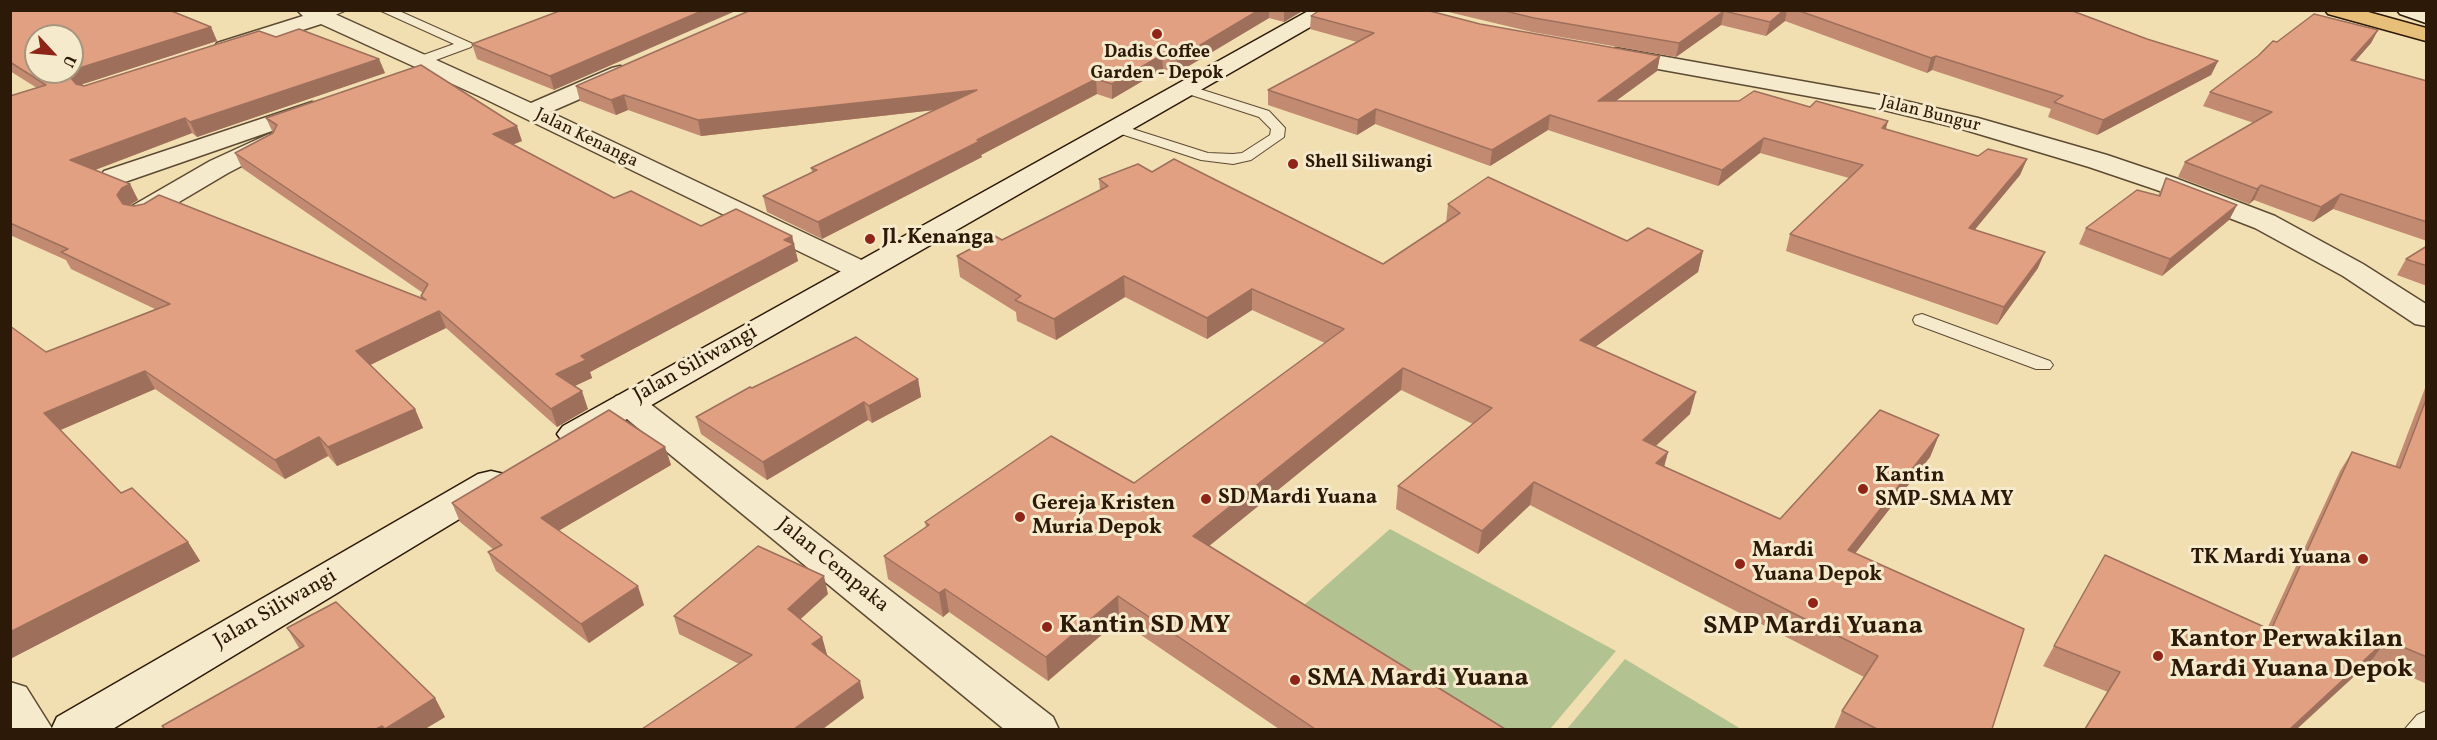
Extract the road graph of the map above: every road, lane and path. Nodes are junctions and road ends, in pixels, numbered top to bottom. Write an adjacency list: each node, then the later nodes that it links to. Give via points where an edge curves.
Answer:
1 (385, 10): 12 (lane, via 466,44)
2 (1326, 10): 13 (street, Jalan Siliwangi)
3 (2335, 10): 8 (main road)
4 (2400, 10): 7 (main road)
5 (2407, 10): 7 (street)
6 (323, 13): 10 (street); 12 (street, Jalan Kenanga)
7 (2427, 17)
8 (2427, 35)
9 (1599, 52): 19 (street, Jalan Bungur, via 1880,102 2098,161 2265,222 2353,270)
10 (206, 54)
11 (636, 66): 14 (street)
12 (426, 73): 14 (street, Jalan Kenanga)
13 (1187, 89): 15 (street, Jalan Siliwangi); 15 (lane, via 1264,114 1278,128 1277,137 1246,157 1233,159 1206,156)
14 (530, 112): 18 (street, Jalan Kenanga)
15 (1118, 128): 18 (street, Jalan Siliwangi)
16 (113, 177): 17 (street, via 335,108 219,167)
17 (142, 212)
18 (862, 271): 22 (street, Jalan Siliwangi)
19 (2427, 317)
20 (1922, 320): 21 (lane)
21 (2043, 365)
22 (628, 403): 23 (street, Jalan Siliwangi); 29 (street, Jalan Cempaka)
23 (546, 451)
24 (515, 469): 28 (street, Jalan Siliwangi)
25 (10, 699): 27 (street)
26 (2427, 722): 30 (lane)
27 (31, 729)
28 (73, 729)
29 (1036, 729)
30 (2417, 729)

